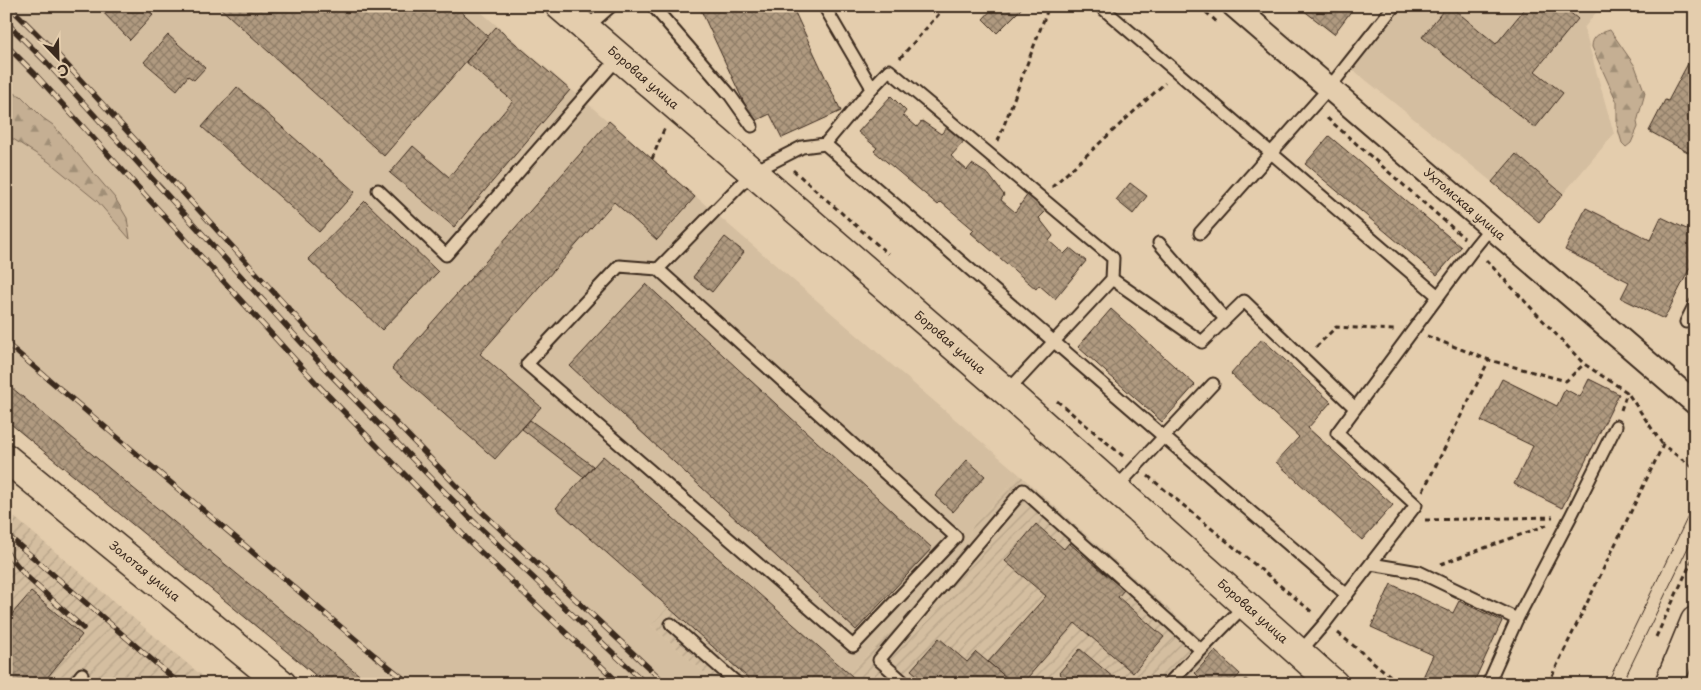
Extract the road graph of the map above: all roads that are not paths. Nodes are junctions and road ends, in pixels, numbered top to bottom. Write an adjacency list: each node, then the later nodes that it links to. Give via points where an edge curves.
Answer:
1 (560, 6): 8 (street, Боровая улица)
2 (611, 6): 8 (lane)
3 (653, 6): 12 (lane, via 730,94)
4 (824, 6): 10 (lane)
5 (1100, 6): 14 (lane)
6 (1234, 6): 11 (street, Ухтомская улица)
7 (1394, 6): 11 (lane)
8 (586, 28): 9 (street, Боровая улица)
9 (619, 56): 15 (street, Боровая улица); 16 (lane, via 446,255)
10 (872, 88): 13 (lane); 21 (lane, via 889,70 1113,258)
11 (1329, 88): 14 (lane); 17 (street, Ухтомская улица)
12 (752, 126)
13 (825, 144): 15 (lane, via 802,147); 26 (lane)
14 (1270, 152): 18 (lane); 22 (lane)
15 (753, 172): 20 (lane); 28 (street, Боровая улица)
16 (378, 190)
17 (1491, 227): 22 (lane); 29 (street, Ухтомская улица)
18 (1200, 233)
19 (1159, 243): 24 (lane)
20 (658, 269): 20 (lane, via 619,266 526,364 853,646 956,537)
21 (1112, 279): 24 (lane, via 1202,342); 26 (lane)
22 (1438, 296): 30 (lane)
23 (1695, 304): 25 (lane)
24 (1225, 319): 30 (lane, via 1244,301)
25 (1686, 322)
26 (1054, 341): 28 (lane); 32 (lane)
27 (1213, 384): 32 (lane)
28 (1008, 392): 34 (street, Боровая улица)
29 (1695, 403)
30 (1355, 408): 35 (lane, via 1337,433 1416,505)
31 (1616, 426): 38 (lane)
32 (1163, 437): 34 (lane); 36 (lane)
33 (6, 458): 45 (street, Золотая улица)
34 (1115, 489): 37 (street, Боровая улица)
35 (1371, 564): 36 (lane); 38 (lane, via 1419,572)
36 (1347, 595): 42 (lane)
37 (1245, 605): 41 (lane); 42 (street, Боровая улица)
38 (1517, 619): 50 (lane)
39 (1695, 621): 51 (street)
40 (671, 624): 46 (lane)
41 (1201, 650): 47 (lane, via 1023,490 879,660); 48 (lane)
42 (1299, 653): 49 (street, Боровая улица)
43 (82, 674): 44 (lane)
44 (74, 684)
45 (282, 684)
46 (738, 684)
47 (906, 684)
48 (1168, 684)
49 (1334, 684)
50 (1488, 684)
51 (1668, 684)

